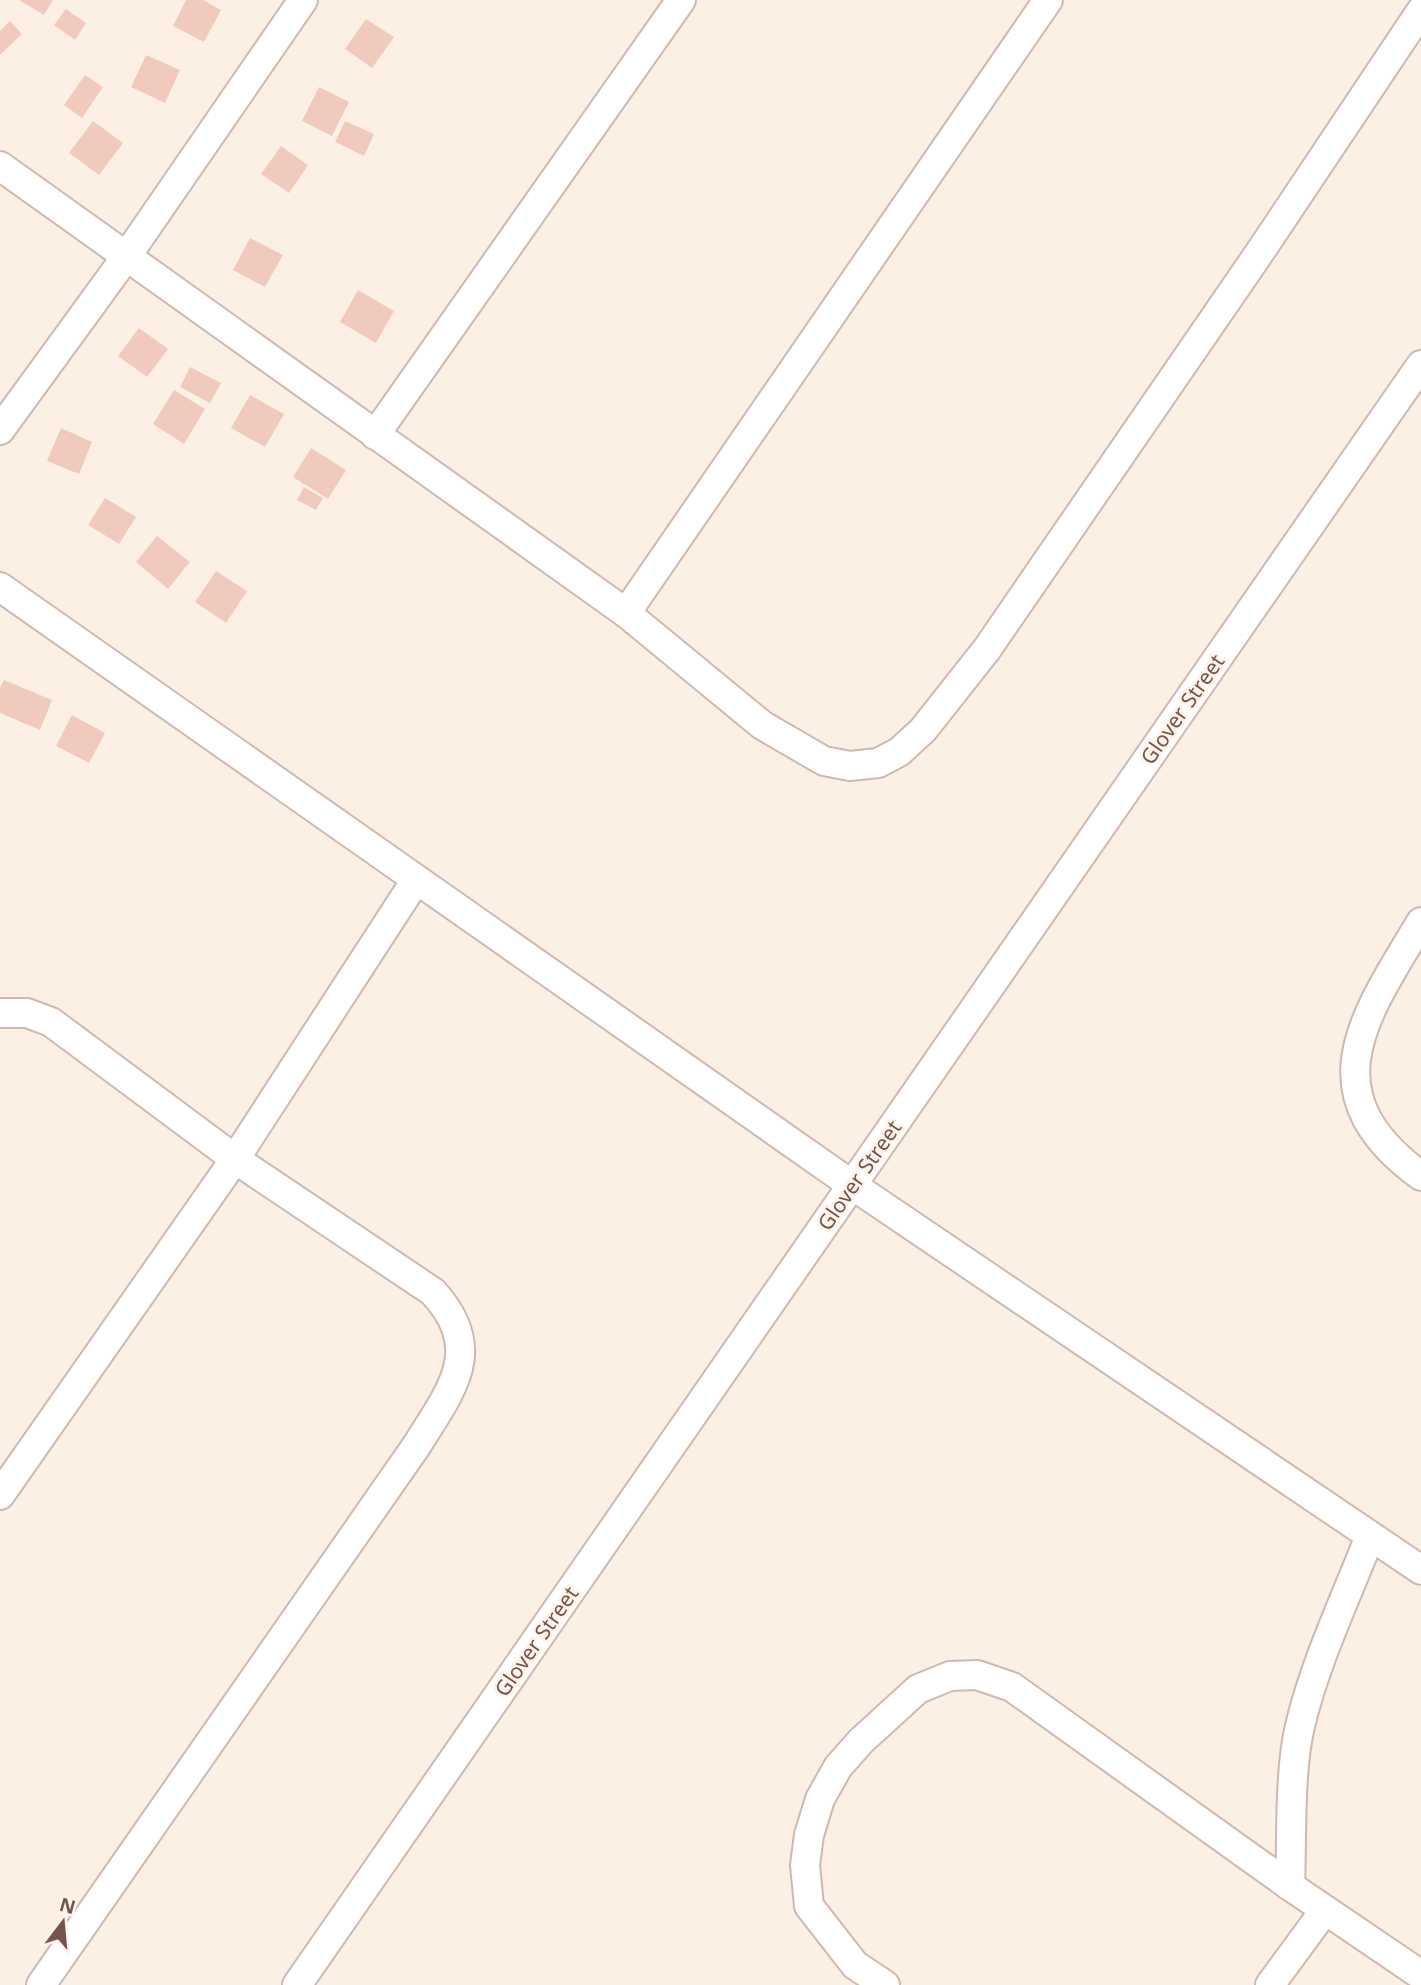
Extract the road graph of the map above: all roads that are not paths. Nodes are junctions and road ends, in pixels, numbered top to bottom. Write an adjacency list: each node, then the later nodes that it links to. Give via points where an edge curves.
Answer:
1 (303, 0): 6 (street)
2 (681, 0): 9 (street)
3 (1048, 0): 11 (street)
4 (1421, 11): 11 (street, via 987,649 923,730 899,752 878,763 824,761 762,725)
5 (0, 166): 6 (street)
6 (126, 257): 8 (street); 9 (street)
7 (1421, 365): 17 (street, Glover Street)
8 (0, 430)
9 (375, 436): 11 (street)
10 (0, 587): 12 (street)
11 (626, 613)
12 (416, 880): 15 (street); 17 (street)
13 (1421, 922): 16 (street, via 1375,999 1353,1066 1358,1100 1378,1135)
14 (0, 1013): 15 (street, via 27,1013 51,1023)
15 (235, 1159): 18 (street); 25 (street, via 433,1292 458,1328 461,1357 456,1378 417,1446)
16 (1421, 1176)
17 (852, 1185): 19 (street); 26 (street, Glover Street)
18 (0, 1496)
19 (1370, 1536): 20 (street); 21 (street, via 1299,1728)
20 (1421, 1570)
21 (1290, 1886): 22 (street); 23 (street, via 1012,1687 977,1675 950,1676 918,1689 861,1741 838,1767 820,1799 805,1865 809,1906)
22 (1325, 1910): 24 (street); 28 (street)
23 (848, 1975): 27 (street)
24 (1421, 1975)
25 (41, 1985)
26 (298, 1985)
27 (885, 1985)
28 (1270, 1985)

